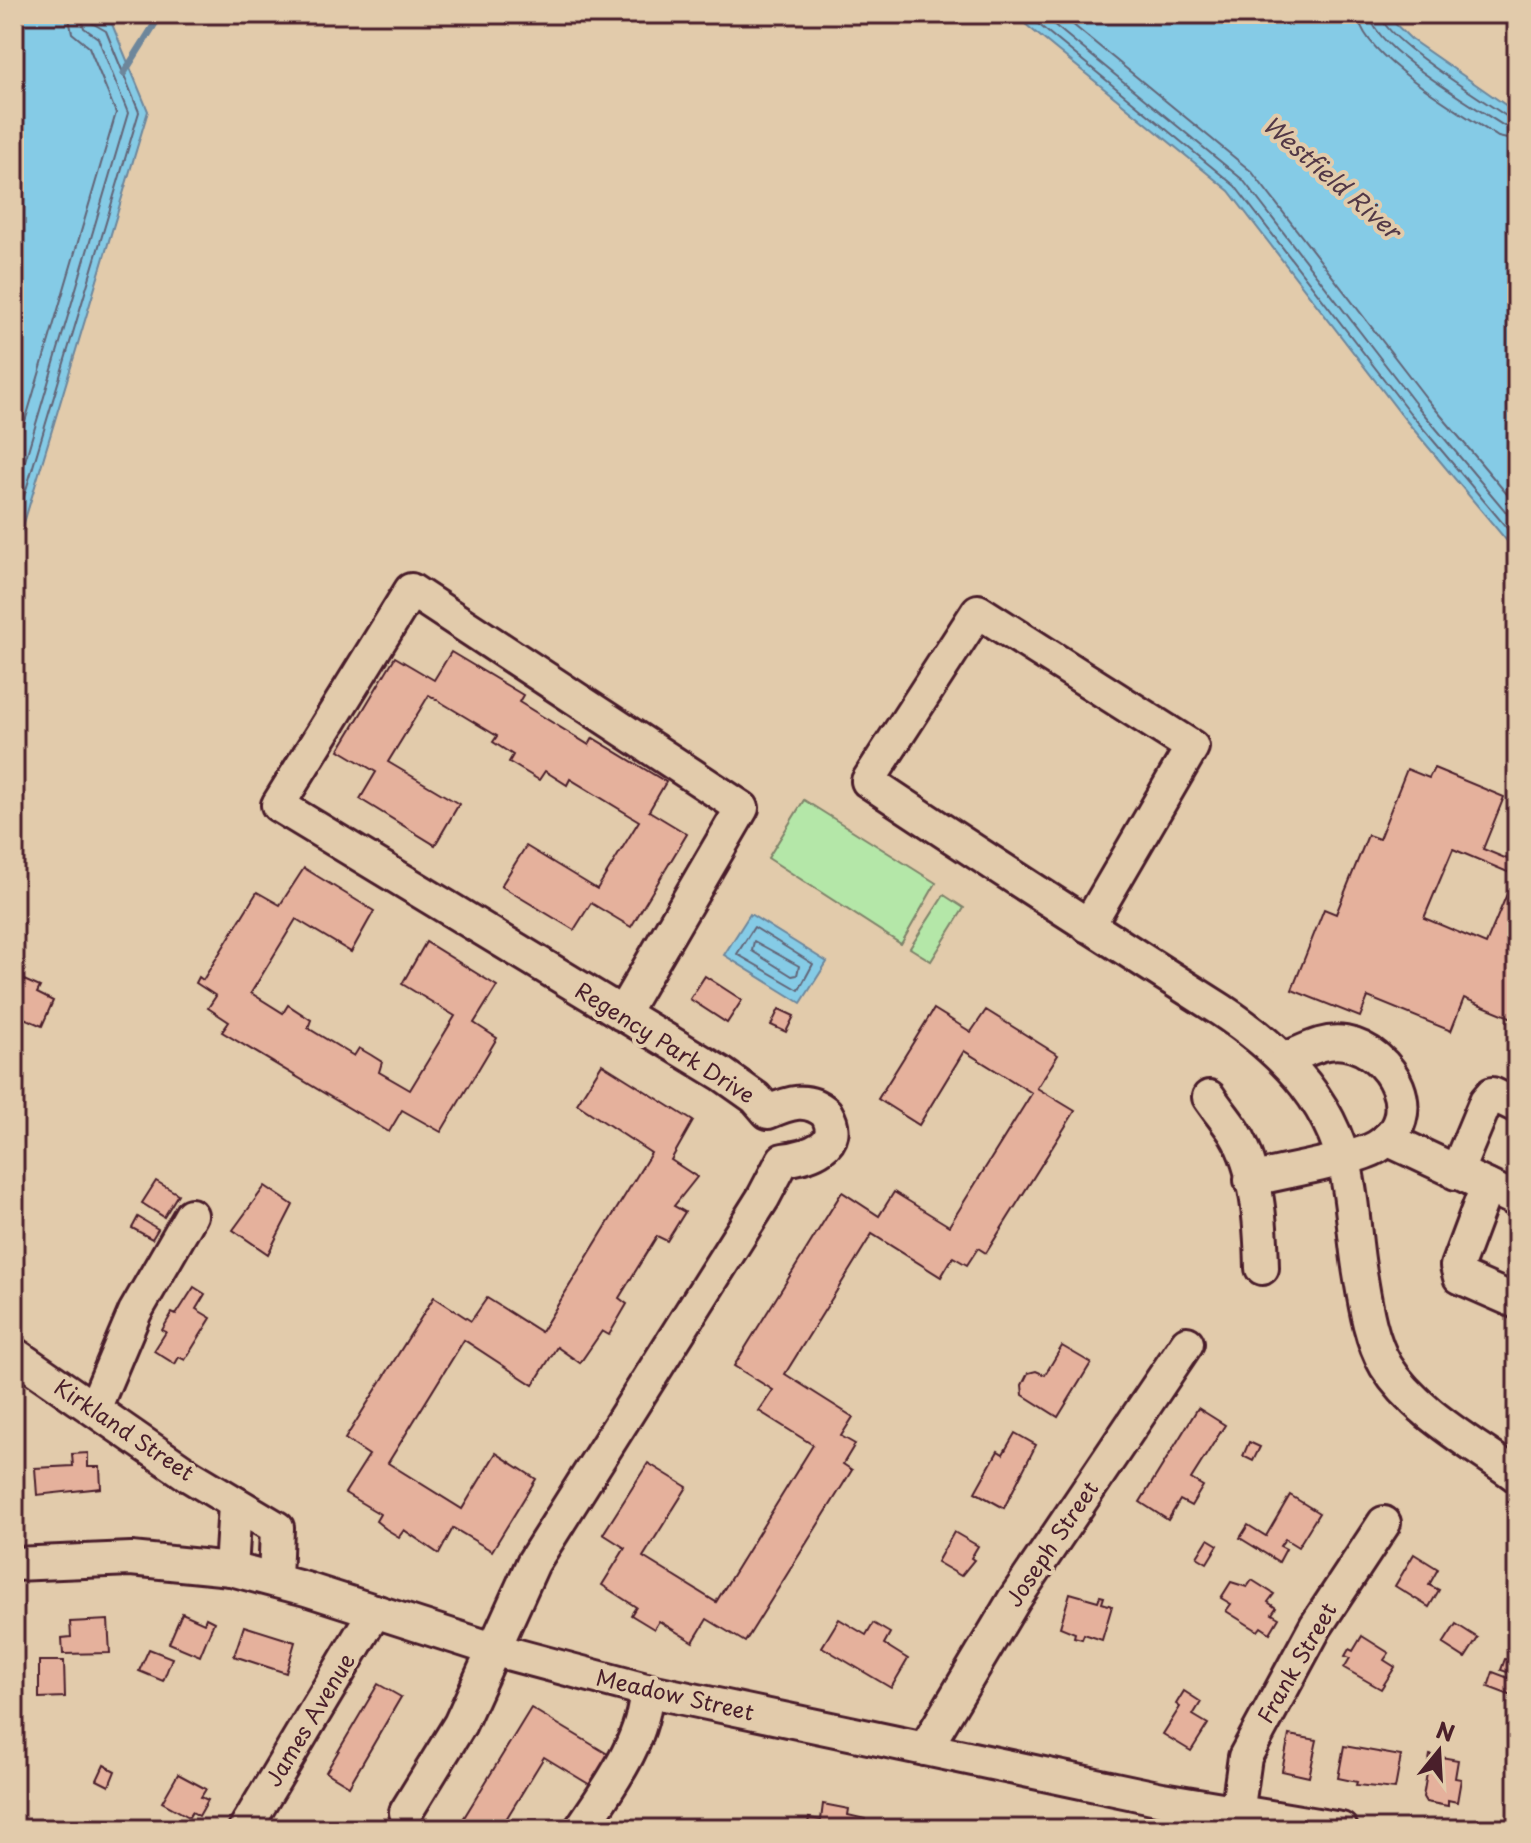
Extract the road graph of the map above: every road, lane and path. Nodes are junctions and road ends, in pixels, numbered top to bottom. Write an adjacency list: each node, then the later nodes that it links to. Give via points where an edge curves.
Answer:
1 (1088, 926): 1 (street, via 1192,747 978,611 868,781); 3 (street, via 1235,1019)
2 (622, 1014): 2 (street, Regency Park Drive, via 742,808 411,590 278,805); 25 (street, Regency Park Drive, via 745,1089 768,1112 797,1102 819,1107 829,1117 830,1137 821,1150 783,1160 533,1563)
3 (1286, 1059): 6 (street, via 1323,1043 1346,1043 1376,1059 1398,1080 1403,1104); 7 (street, via 1313,1094)
4 (1209, 1097): 9 (street, via 1237,1135)
5 (1517, 1106): 8 (street, via 1492,1094)
6 (1387, 1139): 7 (street, via 1375,1148); 8 (street)
7 (1343, 1156): 9 (street); 18 (street, via 1366,1305 1385,1363 1428,1410)
8 (1456, 1173): 10 (street)
9 (1251, 1180): 13 (street)
10 (1487, 1186): 11 (street); 14 (street, via 1457,1266 1460,1277)
11 (1517, 1200)
12 (191, 1215): 17 (street, via 135,1312)
13 (1262, 1268)
14 (1517, 1302)
15 (1187, 1343): 27 (street, Joseph Street, via 1014,1600)
16 (14, 1354): 17 (street, Kirkland Street)
17 (94, 1409): 19 (street, Kirkland Street)
18 (1517, 1476)
19 (235, 1505): 22 (street); 23 (street, Kirkland Street, via 277,1528)
20 (1384, 1523): 29 (street, Frank Street, via 1316,1626 1245,1757)
21 (14, 1564): 22 (street, Meadow Street, via 131,1559)
22 (231, 1569): 23 (street, Meadow Street)
23 (275, 1580): 24 (street, Meadow Street)
24 (375, 1611): 25 (street, Meadow Street); 30 (street, James Avenue)
25 (496, 1650): 26 (street, Meadow Street); 28 (street, Regency Park Drive, via 460,1724)
26 (646, 1690): 27 (street, Meadow Street); 31 (street, via 645,1711 625,1759)
27 (925, 1749): 29 (street, Meadow Street)
28 (406, 1812)
29 (1237, 1814): 32 (street, Meadow Street)
30 (245, 1829)
31 (581, 1829)
32 (1341, 1829)

